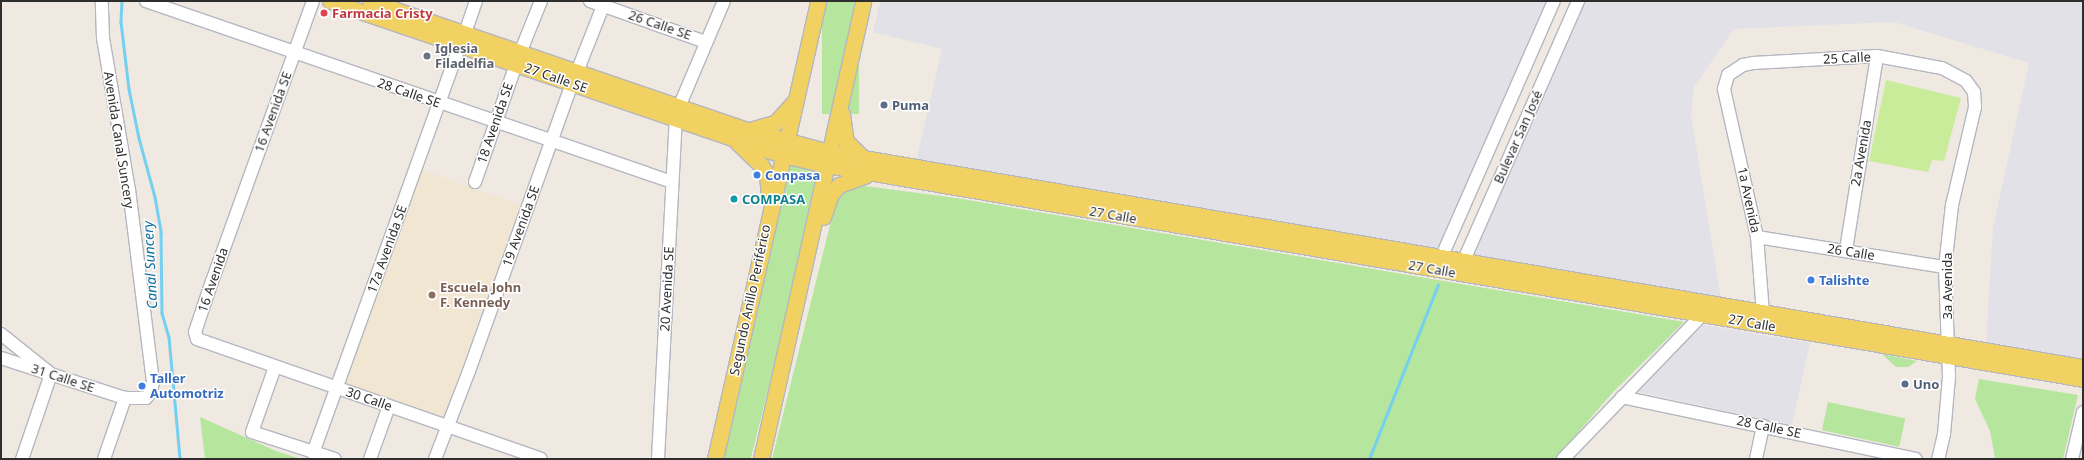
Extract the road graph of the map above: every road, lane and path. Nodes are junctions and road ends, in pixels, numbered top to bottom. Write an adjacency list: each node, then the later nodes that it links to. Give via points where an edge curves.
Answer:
1 (102, 1): 57 (street, Avenida Canal Suncery, via 103,38 129,190 153,382 151,392 146,398)
2 (146, 1): 17 (street, 28 Calle SE)
3 (313, 1): 17 (street, 16 Avenida SE)
4 (330, 1): 15 (main road, 27 Calle SE)
5 (370, 1): 15 (main road, 27 Calle SE)
6 (476, 1): 15 (street, 17a Avenida SE)
7 (541, 1): 19 (street, 18 Avenida SE)
8 (590, 1): 14 (street, 26 Calle SE)
9 (724, 1): 16 (street, 20 Avenida SE)
10 (818, 1): 24 (main road, Segundo Anillo Periférico)
11 (863, 1): 23 (main road)
12 (1554, 1): 41 (street, Bulevar San José)
13 (1578, 1): 42 (street, Bulevar San José)
14 (604, 3): 16 (street, 26 Calle SE); 20 (street, 19 Avenida SE)
15 (462, 39): 19 (main road, 27 Calle SE); 25 (street, 17a Avenida SE)
16 (706, 42): 26 (street, 20 Avenida SE)
17 (294, 54): 25 (street, 28 Calle SE); 38 (street, 16 Avenida SE)
18 (1878, 56): 21 (street, 25 Calle, via 1748,64 1728,75); 22 (street, 25 Calle, via 1942,68 1966,81); 40 (street, 2a Avenida)
19 (518, 58): 20 (main road, 27 Calle SE); 27 (street, 18 Avenida SE)
20 (575, 78): 26 (main road, 27 Calle SE); 30 (street, 19 Avenida SE)
21 (1724, 89): 39 (street, 1a Avenida)
22 (1974, 92): 43 (street, 3a Avenida, via 1975,107 1952,205)
23 (842, 95): 32 (main road); 33 (main road, via 842,126 846,141)
24 (797, 98): 28 (main road, via 775,123); 31 (main road, Segundo Anillo Periférico)
25 (439, 103): 27 (street, 28 Calle SE); 55 (street, 17a Avenida SE)
26 (677, 113): 28 (main road, 27 Calle SE); 29 (main road, 27 Calle SE); 36 (street, 20 Avenida SE)
27 (496, 122): 30 (street, 28 Calle SE); 35 (street, 18 Avenida SE)
28 (747, 130): 31 (main road, 27 Calle SE)
29 (730, 137): 31 (main road, 27 Calle SE); 37 (main road, via 755,158 766,174)
30 (551, 141): 36 (street, 28 Calle SE); 60 (street, 19 Avenida SE)
31 (784, 148): 32 (main road, 27 Calle); 37 (main road, Segundo Anillo Periférico)
32 (827, 159): 33 (main road, 27 Calle); 34 (main road, 27 Calle); 44 (main road)
33 (864, 159): 41 (main road, 27 Calle)
34 (869, 174): 41 (main road, 27 Calle); 44 (main road, via 839,185 831,194)
35 (475, 182)
36 (672, 182): 70 (street, 20 Avenida SE)
37 (770, 212): 71 (main road, Segundo Anillo Periférico)
38 (233, 222): 48 (street, 16 Avenida, via 196,332)
39 (1757, 237): 40 (street, 26 Calle); 45 (street, 1a Avenida)
40 (1846, 250): 43 (street, 26 Calle)
41 (1439, 264): 42 (main road, 27 Calle)
42 (1460, 267): 45 (main road, 27 Calle); 46 (main road, 27 Calle)
43 (1945, 267): 49 (street, 3a Avenida)
44 (798, 292): 72 (main road)
45 (1763, 313): 49 (main road, 27 Calle)
46 (1702, 315): 49 (main road, 27 Calle); 56 (street)
47 (1, 334): 53 (street)
48 (197, 339): 51 (street, 30 Calle)
49 (1949, 350): 52 (main road, 27 Calle); 54 (main road, 27 Calle); 76 (street, 3a Avenida, via 1948,400)
50 (1, 358): 53 (street, 31 Calle SE)
51 (275, 367): 55 (street, 30 Calle); 63 (street, via 252,432)
52 (2083, 367)
53 (51, 374): 57 (street, 31 Calle SE); 64 (street)
54 (2083, 379)
55 (335, 387): 58 (street, 30 Calle); 63 (street, 17a Avenida SE)
56 (1622, 397): 61 (street, 28 Calle SE); 73 (street)
57 (125, 398): 65 (street)
58 (389, 406): 60 (street, 30 Calle); 67 (street)
59 (2083, 412): 62 (street)
60 (448, 426): 68 (street, 19 Avenida SE); 69 (street, 30 Calle)
61 (1763, 426): 74 (street); 75 (street, 28 Calle SE)
62 (2080, 438): 77 (street)
63 (313, 452): 66 (street)
64 (22, 459)
65 (104, 459)
66 (335, 459)
67 (370, 459)
68 (435, 459)
69 (541, 459)
70 (658, 459)
71 (715, 459)
72 (761, 459)
73 (1563, 459)
74 (1756, 459)
75 (1916, 459)
76 (1938, 459)
77 (2072, 459)

